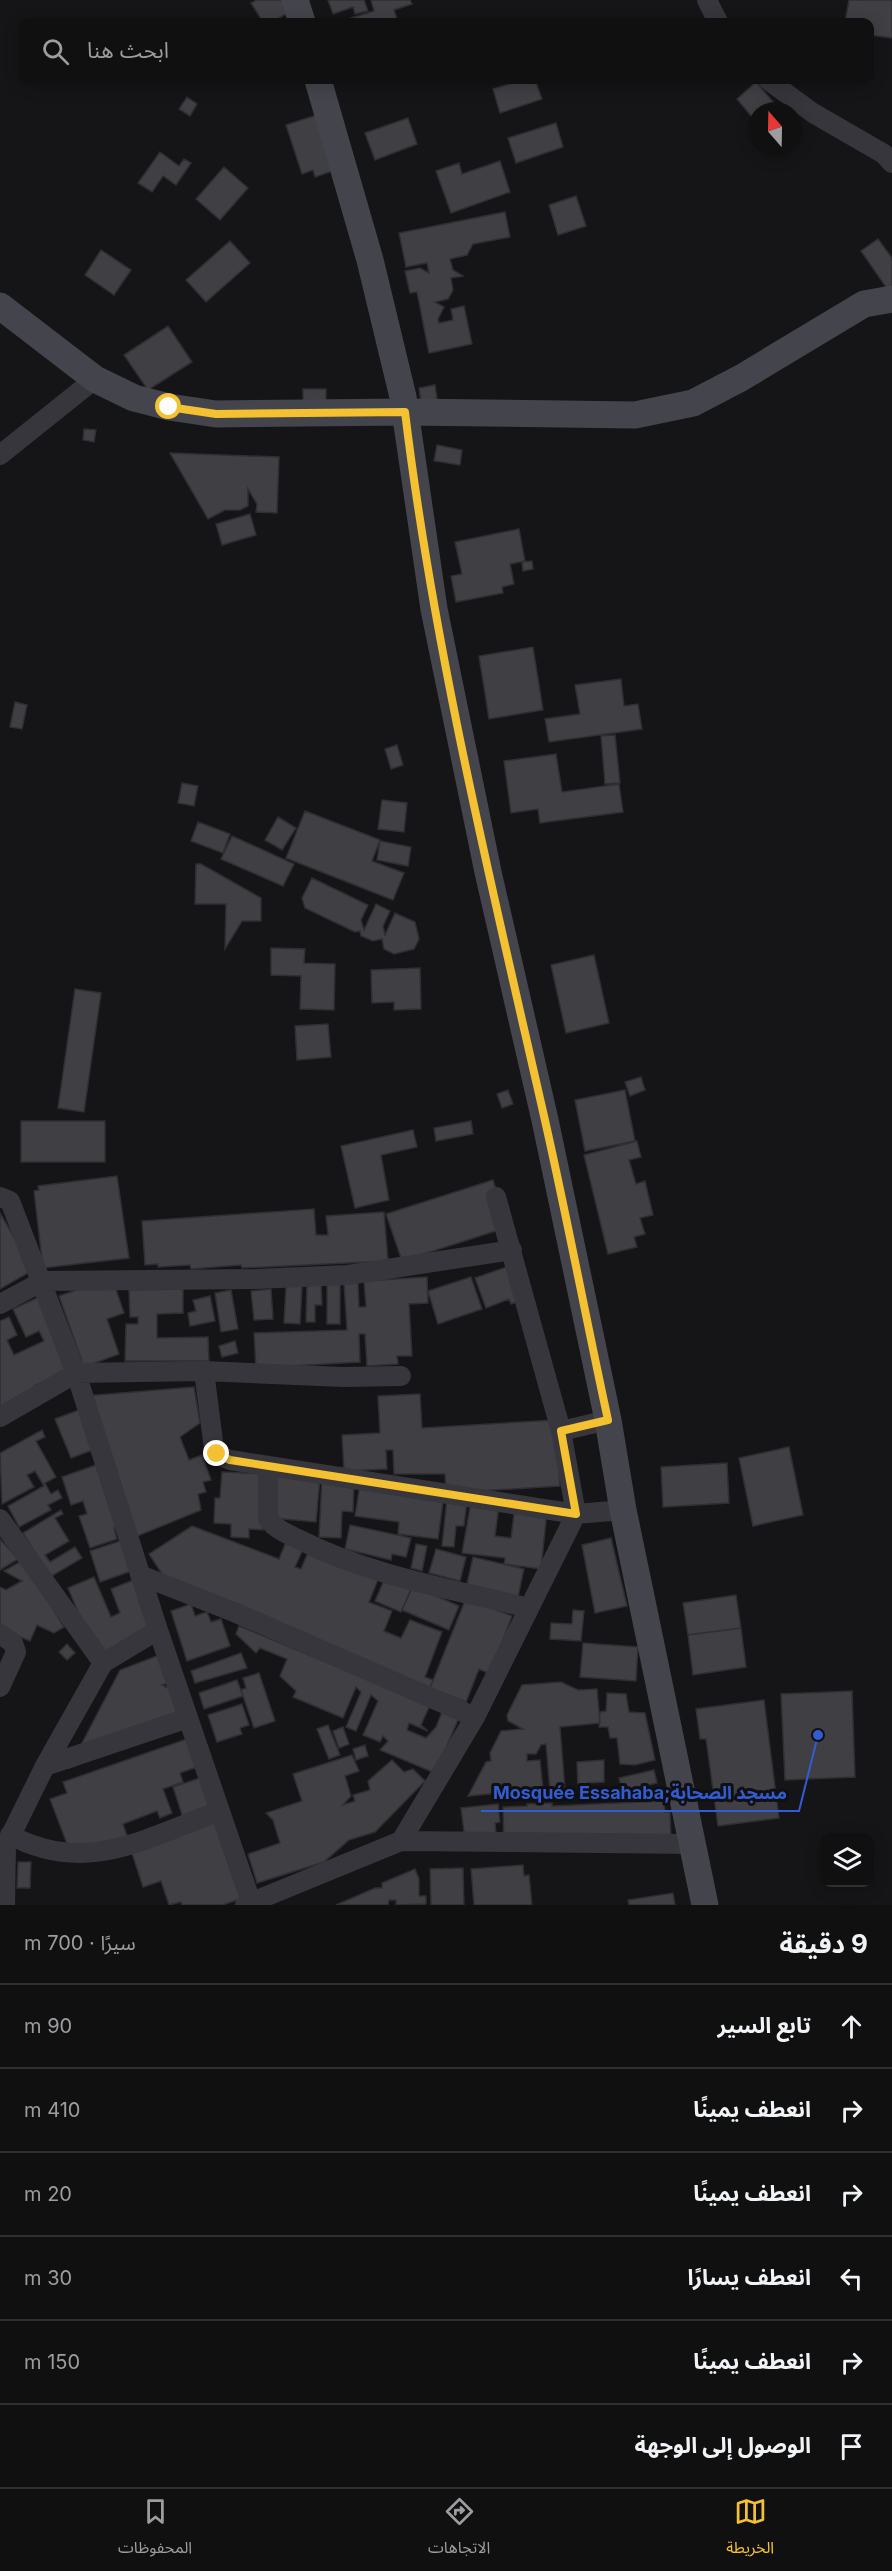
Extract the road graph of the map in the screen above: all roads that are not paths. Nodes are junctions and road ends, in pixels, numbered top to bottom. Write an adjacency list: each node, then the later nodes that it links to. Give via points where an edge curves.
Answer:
1 (295, 0): 3 (street)
2 (707, 0): 4 (street)
3 (301, 18)
4 (716, 18)
5 (319, 84): 11 (street, via 370,260)
6 (773, 84): 7 (street, via 813,113 884,154)
7 (892, 163)
8 (892, 299): 11 (street, via 864,304 693,403 635,415)
9 (0, 306): 10 (street)
10 (95, 379): 11 (street, via 134,398 216,414); 12 (street)
11 (405, 412): 22 (street, via 436,620)
12 (0, 455)
13 (0, 1197): 16 (street, via 10,1201)
14 (496, 1197): 15 (street)
15 (512, 1250): 16 (street, via 348,1275); 23 (street)
16 (43, 1281): 17 (street); 19 (street)
17 (0, 1304)
18 (204, 1371): 19 (street); 20 (street); 24 (street, via 210,1431 217,1454)
19 (76, 1373): 21 (street); 28 (street)
20 (400, 1376)
21 (0, 1417)
22 (608, 1420): 23 (street); 25 (street)
23 (561, 1431): 26 (street)
24 (268, 1466): 26 (street); 29 (street, via 268,1519 290,1535 367,1569)
25 (623, 1510): 26 (street); 40 (street)
26 (576, 1514): 29 (street)
27 (0, 1519): 32 (street)
28 (140, 1575): 30 (street); 34 (street)
29 (530, 1608): 34 (street)
30 (158, 1630): 32 (street); 35 (street)
31 (0, 1634): 33 (street, via 13,1643 16,1652)
32 (103, 1664): 36 (street)
33 (0, 1687)
34 (475, 1717): 39 (street)
35 (188, 1718): 36 (street); 37 (street)
36 (45, 1766): 38 (street)
37 (220, 1811): 38 (street, via 94,1854 53,1853); 41 (street)
38 (10, 1835): 42 (street, via 4,1854)
39 (401, 1841): 40 (street); 41 (street)
40 (692, 1844): 43 (street)
41 (248, 1904)
42 (5, 1905)
43 (705, 1905)

